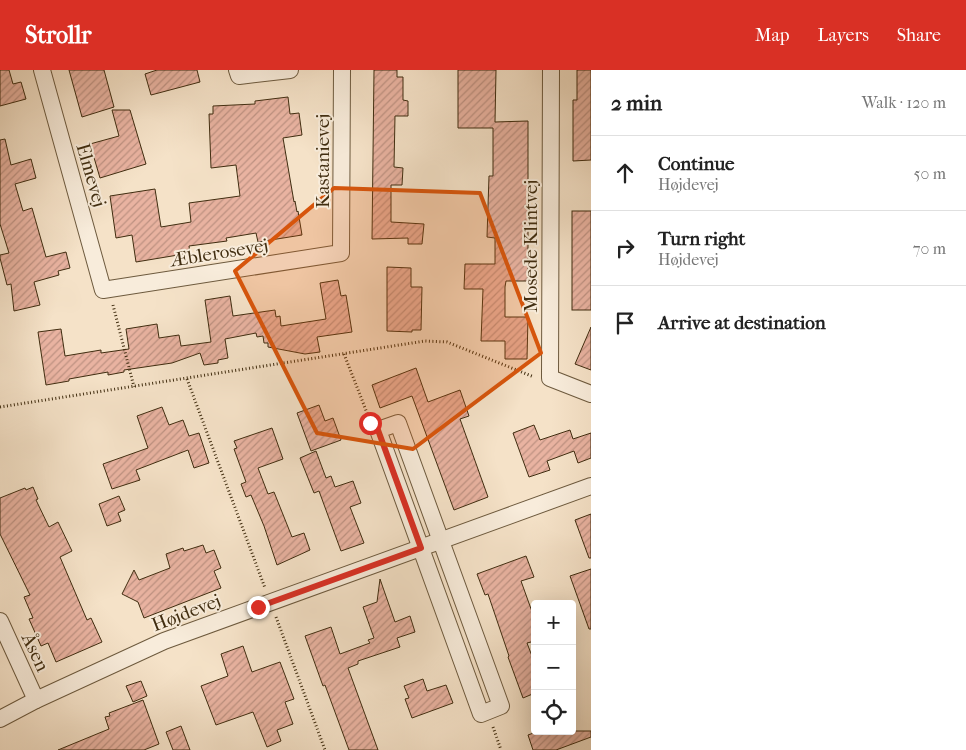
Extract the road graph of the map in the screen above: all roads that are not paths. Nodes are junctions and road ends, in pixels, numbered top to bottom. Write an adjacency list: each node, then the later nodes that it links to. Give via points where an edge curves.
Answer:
1 (42, 70): 7 (street, Elmevej)
2 (237, 70): 3 (street, via 239,76)
3 (290, 70)
4 (342, 70): 6 (street, Kastanievej)
5 (551, 70): 8 (street, Mosede Klintvej, via 550,378)
6 (341, 253): 7 (street, Æblerosevej)
7 (106, 290)
8 (591, 394)
9 (591, 486): 10 (street, Højdevej)
10 (440, 540): 11 (street, Højdevej); 11 (street, via 398,423 378,430); 11 (street, via 501,706 481,714)
11 (421, 548): 13 (street, Højdevej, via 164,641)
12 (0, 622): 13 (street, Åsen)
13 (36, 700): 14 (street, Højdevej)
14 (0, 719)

